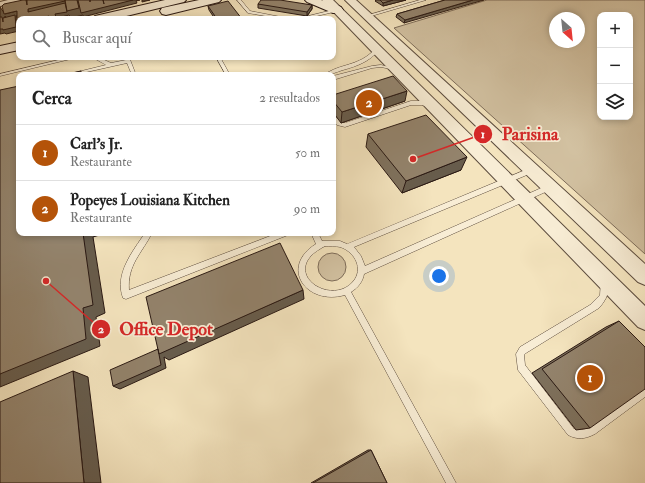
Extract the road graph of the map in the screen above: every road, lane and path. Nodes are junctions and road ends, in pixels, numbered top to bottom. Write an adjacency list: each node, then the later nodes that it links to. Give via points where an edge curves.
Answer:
1 (20, 0): 8 (street)
2 (180, 0): 10 (main road)
3 (215, 0): 11 (main road)
4 (239, 0): 12 (lane, via 249,12)
5 (311, 0): 9 (main road)
6 (350, 0): 14 (street)
7 (424, 0): 14 (lane)
8 (0, 4)
9 (332, 5): 13 (lane); 19 (street)
10 (112, 16)
11 (146, 16)
12 (272, 16)
13 (305, 16)
14 (367, 16): 35 (street)
15 (16, 39): 16 (main road)
16 (0, 42)
17 (16, 47): 18 (main road)
18 (0, 50)
19 (377, 50): 29 (lane, via 366,61); 30 (street)
20 (64, 60): 31 (lane)
21 (100, 60): 25 (lane)
22 (124, 60): 25 (lane)
23 (127, 60): 27 (lane)
24 (220, 60): 28 (lane)
25 (111, 65): 26 (lane)
26 (80, 72)
27 (133, 72)
28 (226, 72)
29 (330, 72)
30 (397, 73): 32 (lane, via 381,66); 33 (street)
31 (0, 75)
32 (336, 77)
33 (433, 107): 34 (lane, via 411,103 345,125); 36 (street)
34 (336, 120)
35 (532, 170): 36 (lane); 37 (street)
36 (506, 180): 38 (street); 43 (lane)
37 (550, 187): 38 (lane); 45 (street)
38 (525, 199): 44 (lane); 46 (street)
39 (148, 236): 40 (lane, via 127,268 124,283 126,295)
40 (278, 236)
41 (316, 236): 42 (lane)
42 (321, 245): 43 (lane, via 333,243); 47 (lane, via 308,252 302,268 304,277 316,291 336,295)
43 (347, 247): 44 (lane, via 357,255)
44 (362, 271): 47 (lane, via 354,287)
45 (645, 276)
46 (602, 277): 48 (street); 49 (lane, via 605,292 600,301 593,308 523,350 520,354 521,367 571,432 578,435 592,431)
47 (347, 291): 50 (lane)
48 (645, 320)
49 (645, 391)
50 (451, 483)

